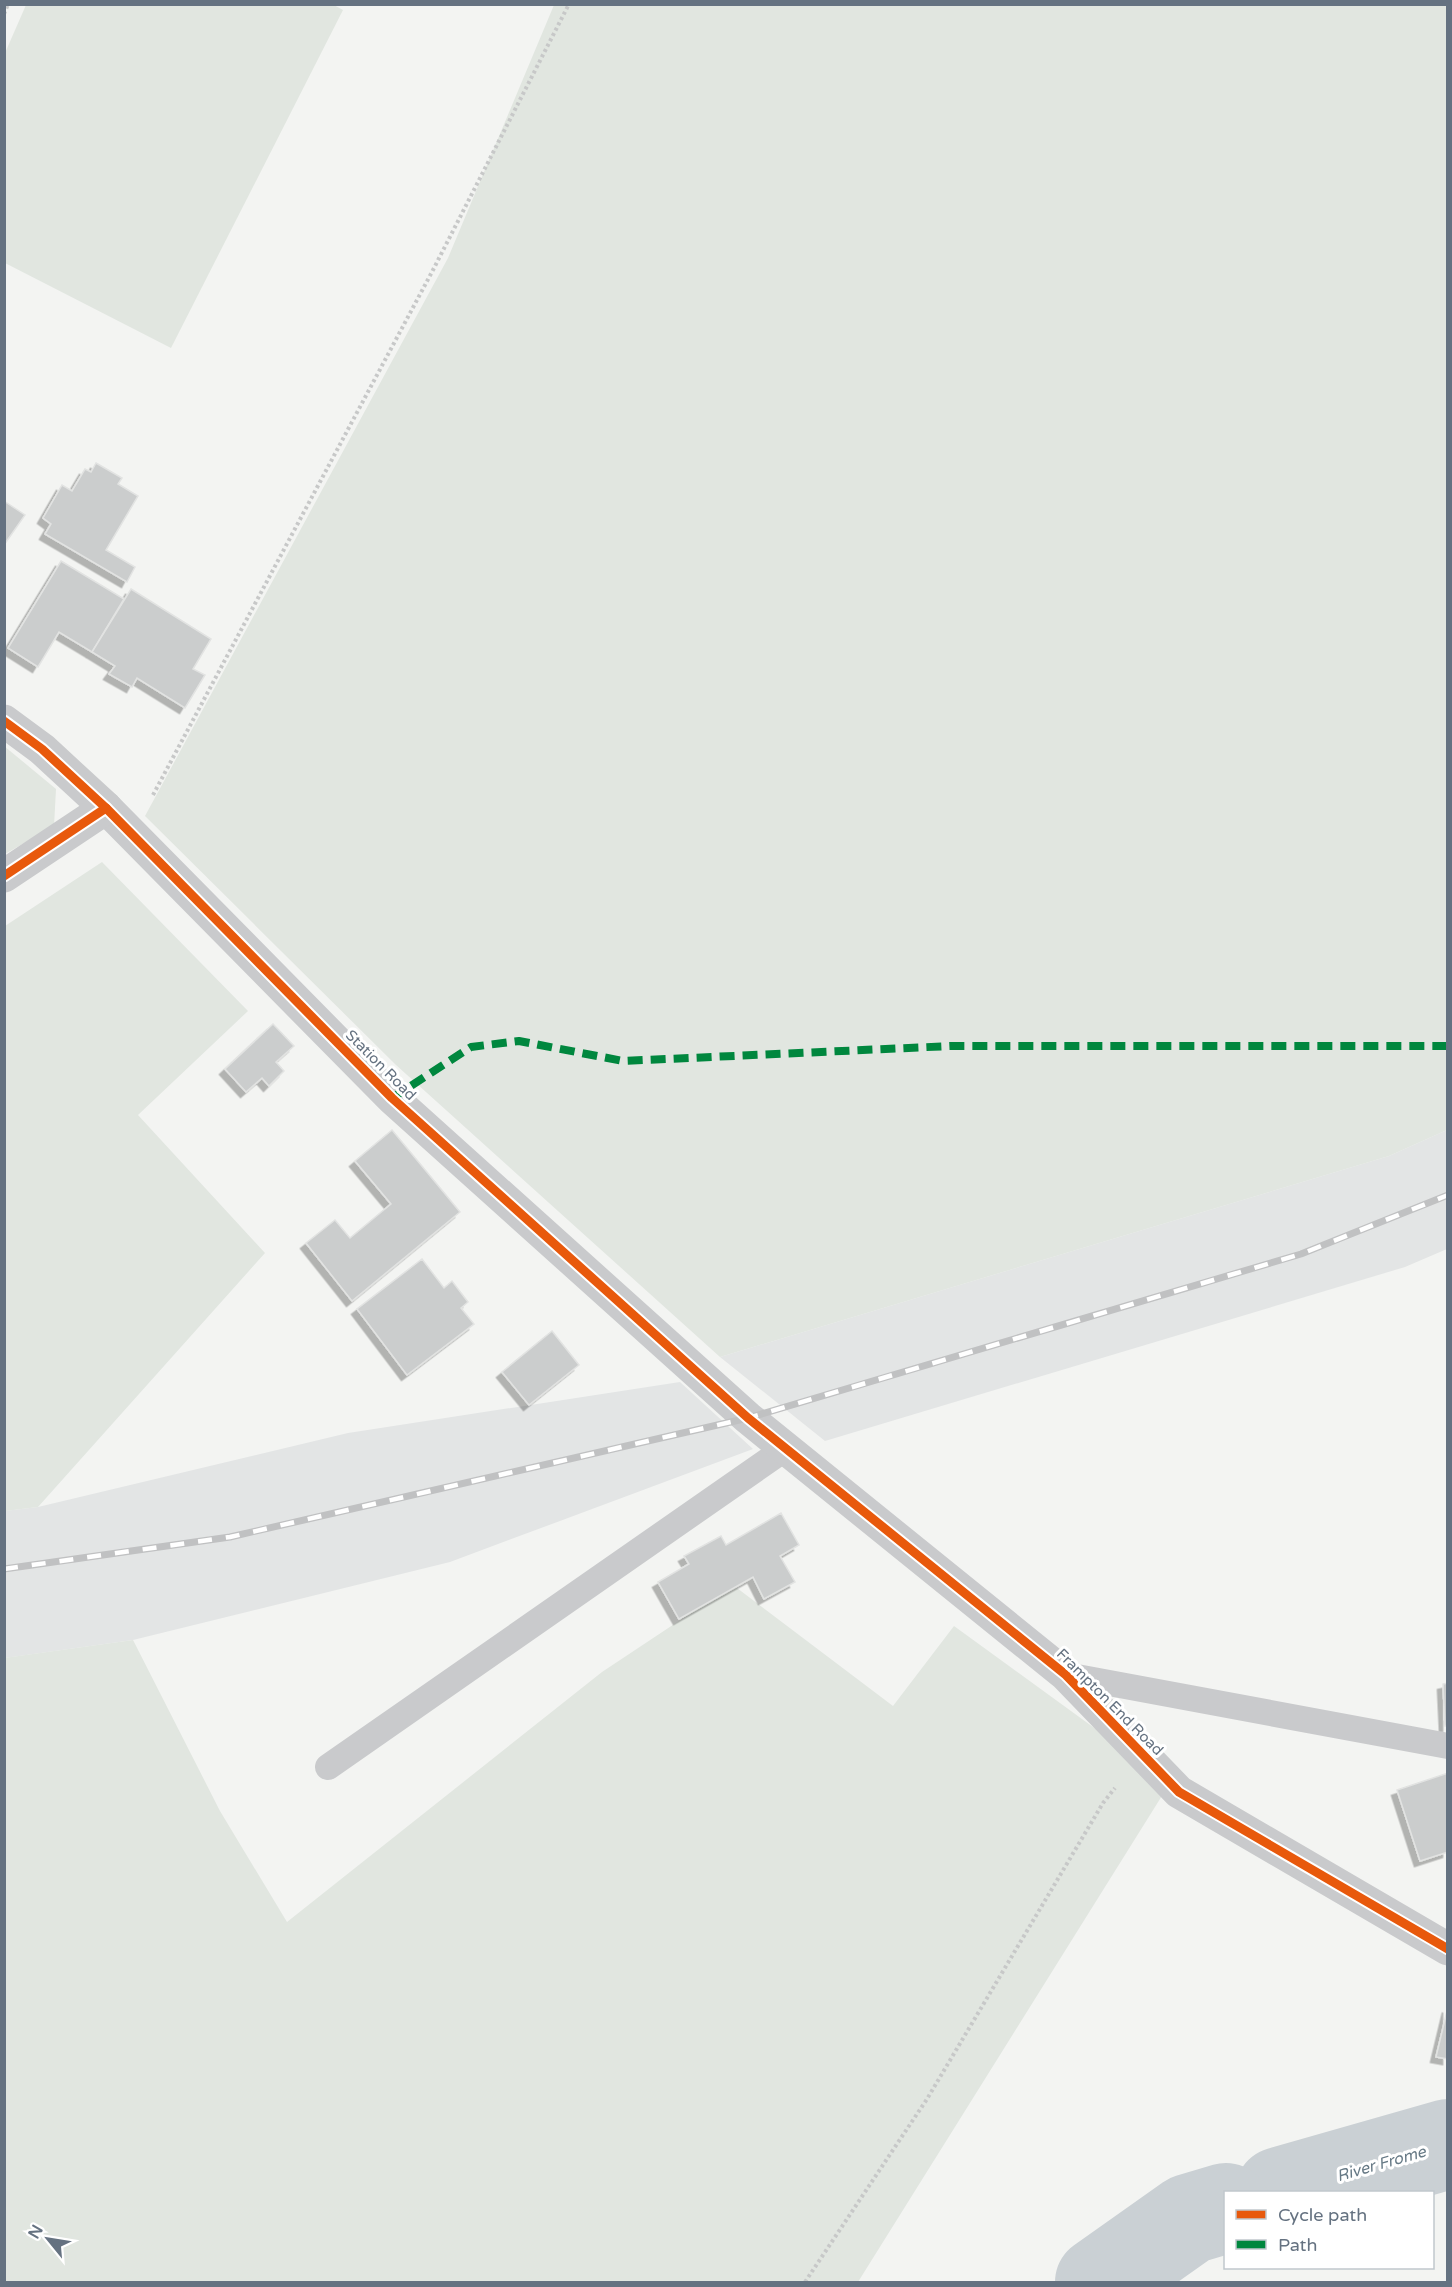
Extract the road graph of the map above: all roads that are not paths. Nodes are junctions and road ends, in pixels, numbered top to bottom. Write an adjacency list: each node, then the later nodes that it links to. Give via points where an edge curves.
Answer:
1 (4, 721): 2 (street, Station Road, via 42,749)
2 (106, 808): 3 (street); 4 (street, Station Road, via 392,1098)
3 (4, 876)
4 (748, 1418): 5 (street, Frampton End Road)
5 (786, 1449): 6 (street, Frampton End Road); 8 (lane)
6 (1066, 1675): 7 (lane); 9 (street, Frampton End Road, via 1179,1792)
7 (1448, 1746)
8 (328, 1767)
9 (1448, 1949)

